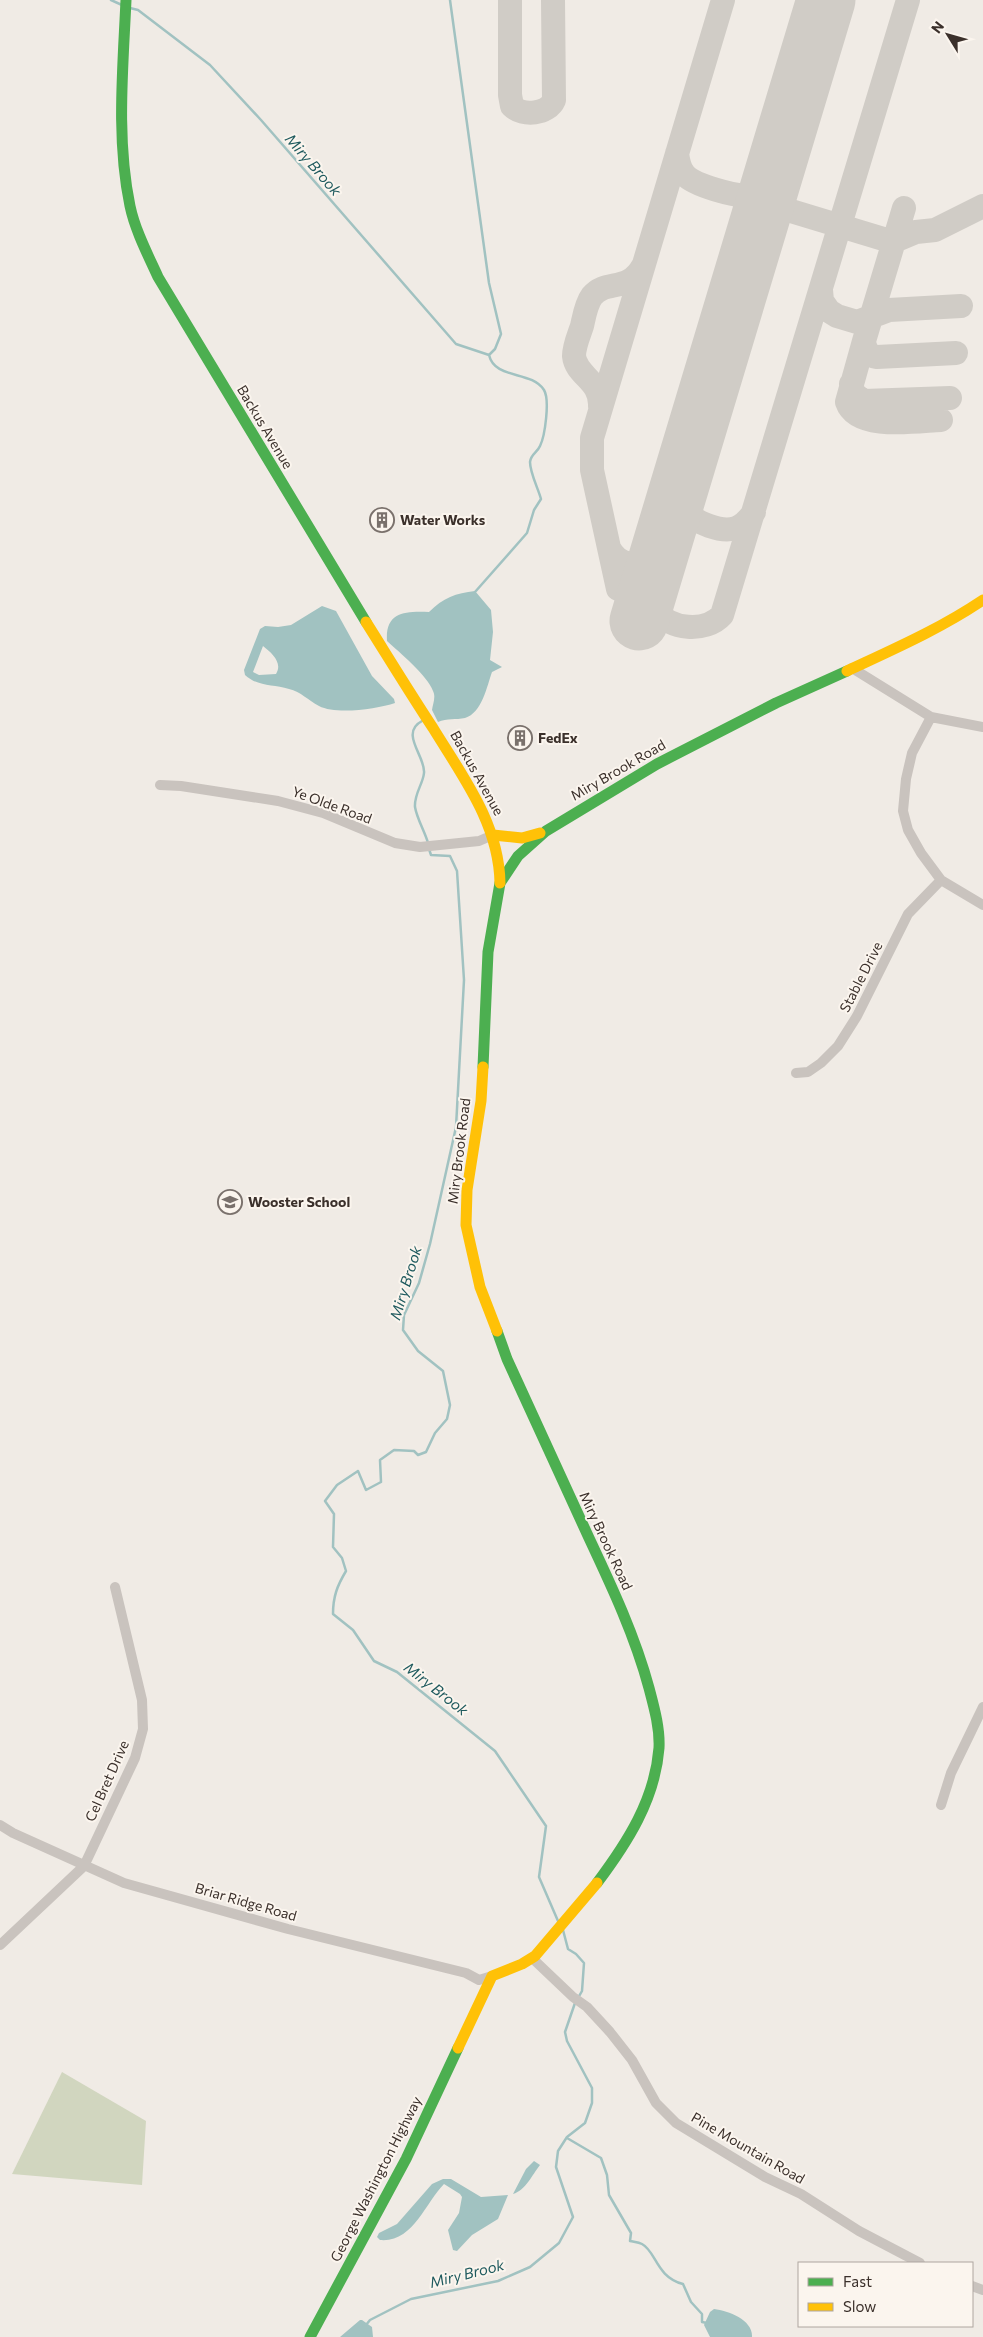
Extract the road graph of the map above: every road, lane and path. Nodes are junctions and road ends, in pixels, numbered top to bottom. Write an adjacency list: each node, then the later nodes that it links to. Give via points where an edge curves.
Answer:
1 (126, 0): 8 (main road, Backus Avenue, via 122,90 124,168 130,208 144,248 158,277 324,553 474,794)
2 (983, 600): 3 (main road, Miry Brook Road, via 913,641)
3 (852, 668): 4 (street); 7 (main road, Miry Brook Road, via 694,744)
4 (931, 717): 5 (street); 9 (street, via 912,753 903,811 920,853)
5 (983, 727)
6 (160, 785): 8 (street, Ye Olde Road, via 278,800 395,843 434,846 479,841)
7 (546, 831): 8 (main road, Backus Avenue, via 522,838); 10 (main road, Miry Brook Road, via 518,856)
8 (493, 835): 10 (main road, Backus Avenue, via 501,867)
9 (941, 880): 11 (street); 12 (street, Stable Drive, via 908,914 857,1016 838,1046 808,1072)
10 (500, 884): 19 (main road, Miry Brook Road, via 488,952 481,1101 467,1190 466,1225 472,1259 508,1359 642,1662 659,1744 656,1778 643,1812 599,1882)
11 (983, 906)
12 (796, 1073)
13 (115, 1587): 17 (street, Cel Bret Drive, via 142,1700 143,1729 135,1758)
14 (983, 1707): 15 (street, via 951,1773)
15 (941, 1805)
16 (0, 1825): 17 (street, Briar Ridge Road)
17 (84, 1866): 18 (street); 20 (street, Briar Ridge Road, via 124,1883 288,1929 466,1973 479,1980)
18 (0, 1945)
19 (532, 1958): 20 (main road, Miry Brook Road); 21 (street, Pine Mountain Road, via 610,2032 632,2060 656,2104 676,2123 859,2231)
20 (492, 1976): 22 (main road, George Washington Highway, via 406,2159)
21 (918, 2262)
22 (310, 2337)

